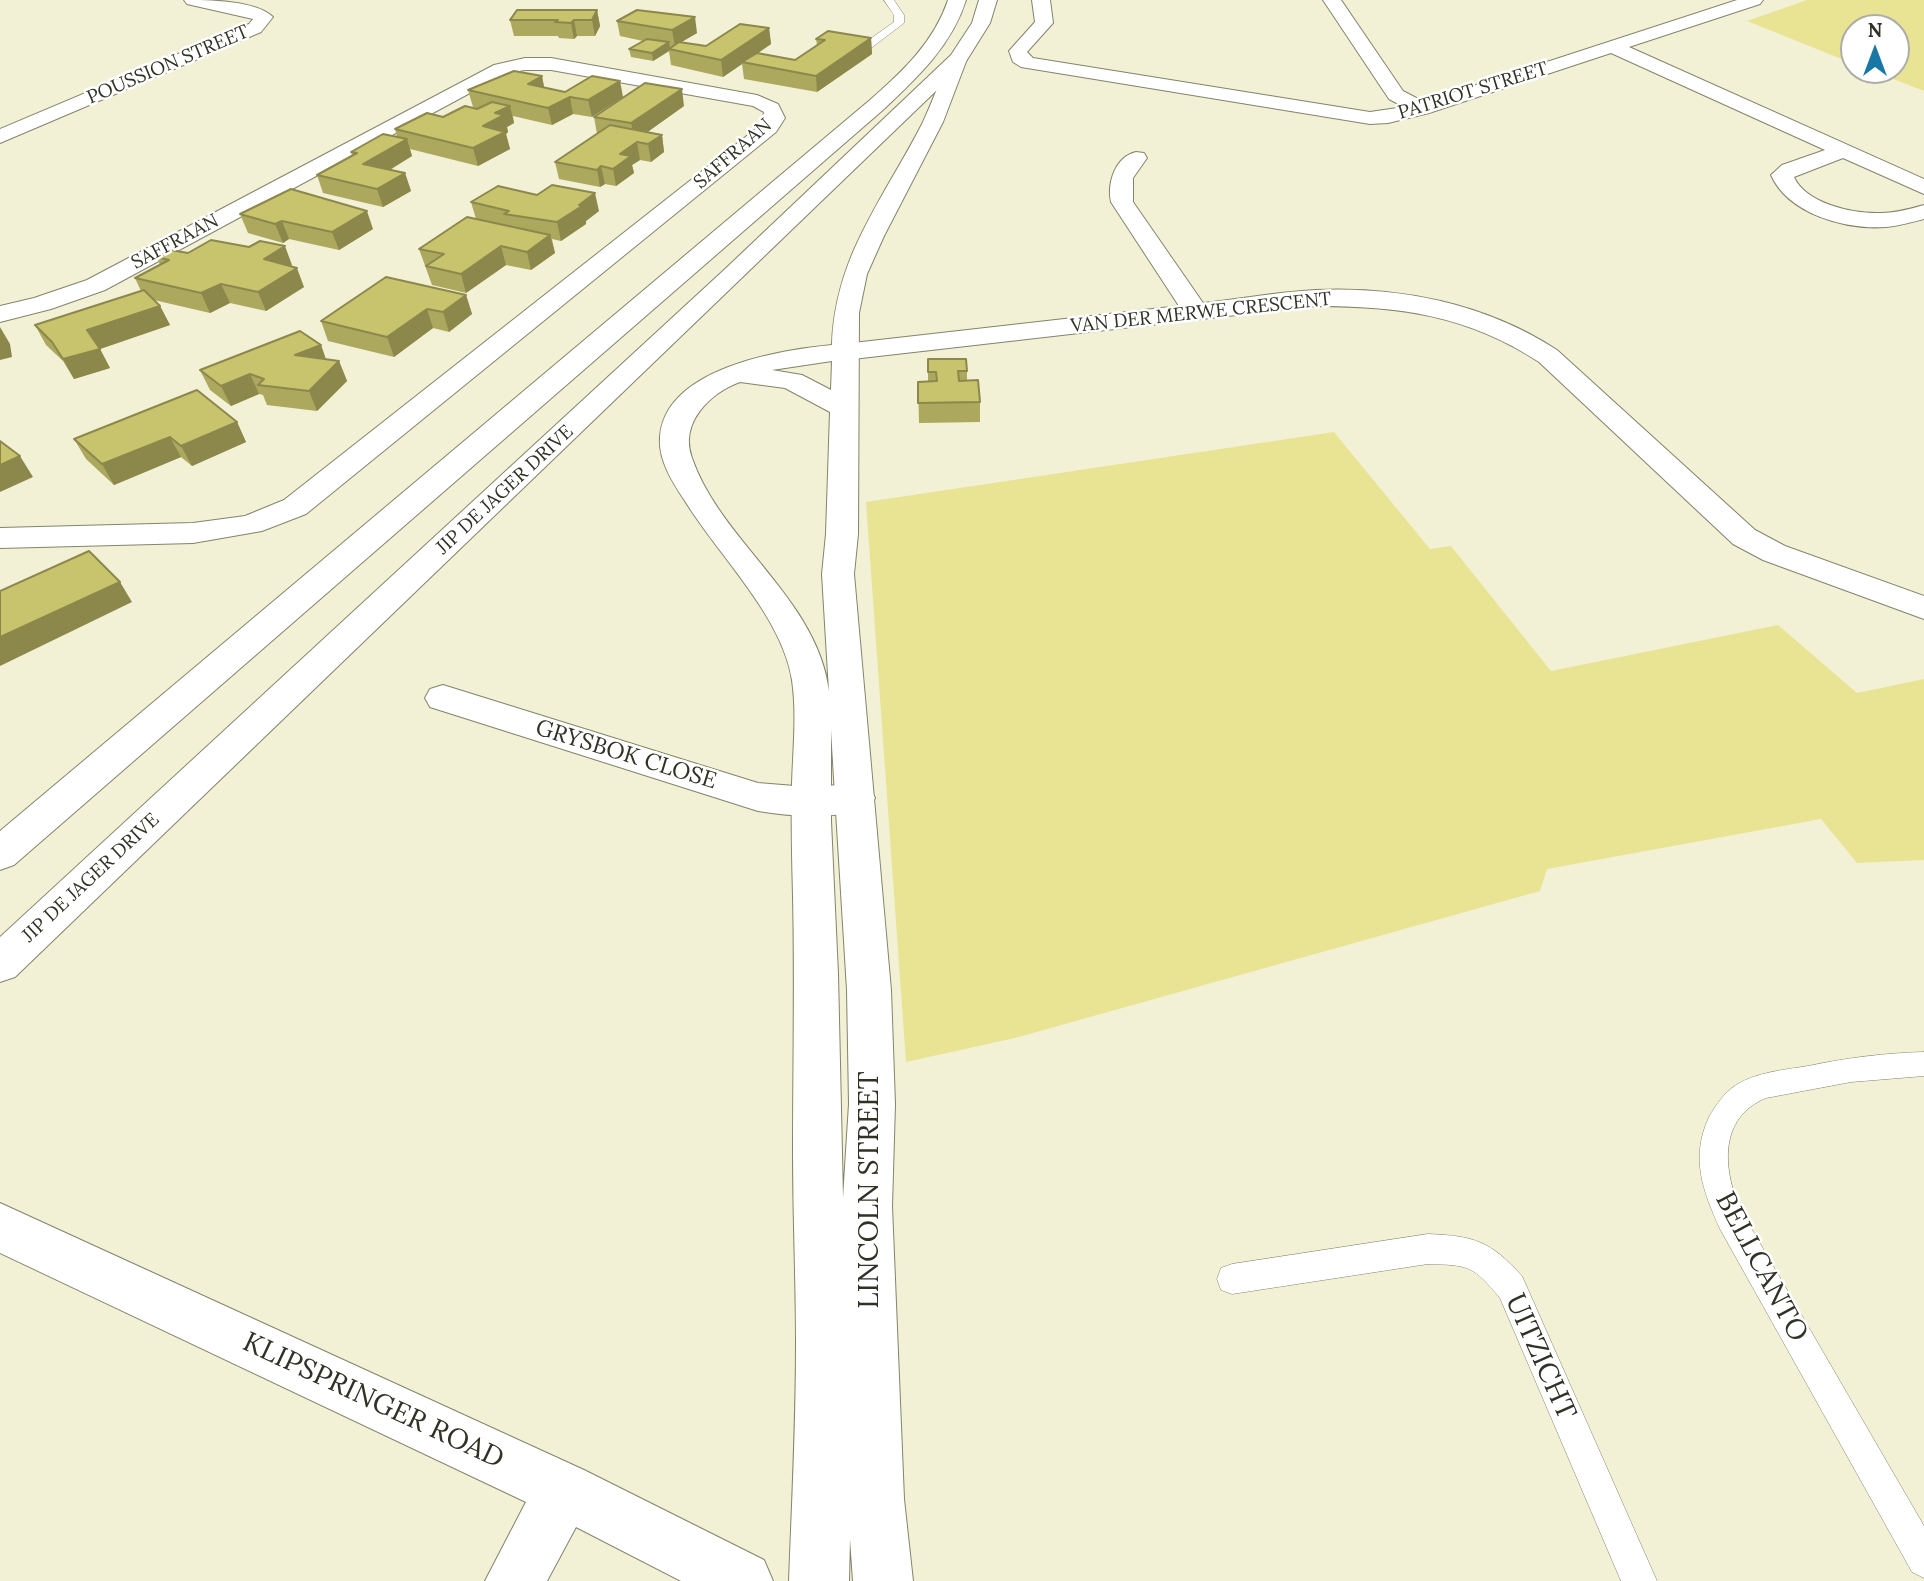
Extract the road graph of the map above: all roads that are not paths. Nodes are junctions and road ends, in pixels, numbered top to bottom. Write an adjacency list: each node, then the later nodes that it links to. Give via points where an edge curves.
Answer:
1 (193, 0): 12 (street, POUSSION STREET, via 251,10 264,17 255,28)
2 (889, 0): 8 (lane, via 900,15 899,23)
3 (957, 0): 26 (street, via 936,43 846,132)
4 (988, 0): 10 (street, JIP DE JAGER DRIVE, via 981,23)
5 (1041, 0): 11 (street, PATRIOT STREET, via 1044,23 1018,51 1020,58 1039,66 1352,116 1388,117)
6 (1332, 0): 11 (street, via 1392,90)
7 (1754, 0): 9 (street, PATRIOT STREET)
8 (867, 46)
9 (1613, 47): 11 (street, PATRIOT STREET); 13 (street)
10 (958, 60): 19 (street, via 933,122 855,274); 27 (street, JIP DE JAGER DRIVE)
11 (1422, 109)
12 (0, 137)
13 (1843, 151): 15 (street); 16 (street, via 1790,170 1783,181 1798,196 1835,214 1877,221)
14 (1136, 158): 17 (street, via 1122,177 1122,202)
15 (1924, 187)
16 (1924, 212)
17 (1196, 312): 19 (street, VAN DER MERWE CRESCENT); 23 (street, VAN DER MERWE CRESCENT, via 1315,298 1368,298 1450,311 1502,328 1548,356 1744,537 1774,553)
18 (0, 313): 22 (street, SAFFRAAN, via 96,285 501,69 551,64 757,101 776,113 769,128 295,508 251,524 193,533)
19 (844, 352): 20 (street, VAN DER MERWE CRESCENT); 21 (street)
20 (729, 375): 21 (street, via 792,381); 25 (street, via 702,391 683,412 673,437 673,452 691,489 796,638 807,667)
21 (842, 407): 25 (street)
22 (0, 538)
23 (1924, 608)
24 (443, 698): 25 (street, GRYSBOK CLOSE, via 758,797 786,802)
25 (833, 801): 35 (street, LINCOLN STREET, via 815,880 823,1356); 36 (street, LINCOLN STREET, via 869,990 872,1104 867,1206 875,1499)
26 (0, 854)
27 (0, 964)
28 (1924, 1064): 32 (lane, BELLCANTO, via 1836,1072 1758,1088 1724,1115 1714,1136 1713,1162 1717,1189 1730,1219)
29 (0, 1227): 31 (street, KLIPSPRINGER ROAD)
30 (1232, 1279): 37 (lane, UITZICHT, via 1428,1249 1462,1250 1489,1262 1511,1287)
31 (564, 1490): 33 (street); 34 (street, KLIPSPRINGER ROAD)
32 (1924, 1559)
33 (515, 1581)
34 (743, 1581)
35 (819, 1581)
36 (883, 1581)
37 (1639, 1581)

